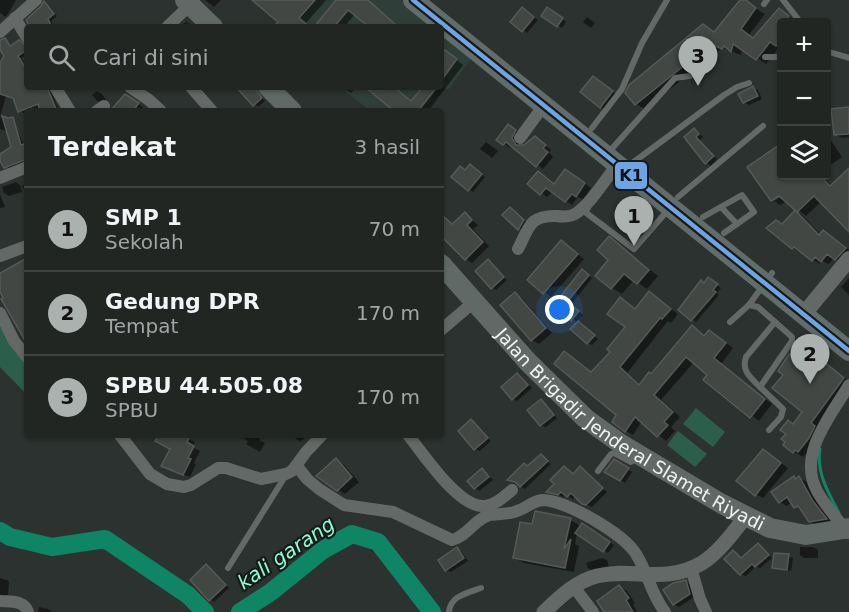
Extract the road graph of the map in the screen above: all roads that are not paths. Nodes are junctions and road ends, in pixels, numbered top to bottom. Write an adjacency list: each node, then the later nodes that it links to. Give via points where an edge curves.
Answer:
1 (36, 0): 7 (street)
2 (413, 0): 6 (highway)
3 (667, 0): 31 (lane, via 622,89)
4 (783, 0): 8 (lane)
5 (187, 2): 9 (street); 10 (main road)
6 (433, 6): 25 (highway); 31 (highway)
7 (15, 18): 11 (street); 12 (street)
8 (797, 18)
9 (169, 24)
10 (210, 24)
11 (0, 32)
12 (24, 33)
13 (831, 53): 16 (lane)
14 (765, 57): 15 (lane)
15 (777, 57)
16 (849, 58)
17 (690, 76): 33 (lane, via 675,78)
18 (749, 83): 24 (lane)
19 (57, 90): 26 (street)
20 (134, 90): 27 (street)
21 (194, 90): 28 (street)
22 (271, 90): 29 (main road)
23 (708, 97): 24 (lane)
24 (713, 104): 33 (lane)
25 (544, 105): 32 (street); 33 (highway)
26 (68, 108)
27 (158, 108)
28 (210, 108)
29 (289, 108)
30 (763, 126): 36 (lane)
31 (592, 128): 33 (highway)
32 (520, 138)
33 (619, 161): 36 (highway); 36 (lane, via 585,212 634,249); 41 (street, via 575,214 536,219 525,231)
34 (24, 167): 35 (street)
35 (0, 178)
36 (674, 202): 38 (highway); 45 (highway)
37 (721, 207): 38 (lane); 39 (lane); 39 (lane, via 742,195 754,212)
38 (703, 217): 39 (highway)
39 (730, 229): 45 (highway)
40 (24, 247): 42 (street)
41 (518, 249)
42 (0, 256)
43 (849, 259): 48 (main road)
44 (444, 267): 46 (main road, Jalan Brigadir Jenderal Slamet Riyadi)
45 (769, 278): 47 (lane); 48 (highway)
46 (475, 301): 52 (street); 62 (main road, Jalan Brigadir Jenderal Slamet Riyadi, via 528,362 585,418)
47 (749, 305): 50 (lane); 51 (lane, via 758,307)
48 (807, 309): 53 (highway); 54 (highway)
49 (0, 313): 55 (street)
50 (730, 322)
51 (775, 322): 57 (lane, via 744,361 746,372); 57 (lane, via 793,339)
52 (444, 327)
53 (849, 336)
54 (849, 351)
55 (24, 353)
56 (849, 385): 68 (street, via 815,444 810,464 816,490)
57 (760, 387): 58 (lane, via 783,410)
58 (769, 430)
59 (122, 438): 65 (street, via 150,474 176,486 191,485 218,468 261,479)
60 (319, 438): 63 (street)
61 (410, 438): 66 (street, via 448,484 472,503 494,503)
62 (640, 456): 64 (lane, via 631,462 611,454); 67 (main road, Jalan Brigadir Jenderal Slamet Riyadi)
63 (297, 466): 65 (street); 71 (street, via 319,489 344,505 393,512 452,540 484,518 516,512 539,500 571,508 621,537 636,554)
64 (598, 471)
65 (286, 474): 69 (lane)
66 (512, 490)
67 (747, 516): 68 (main road, Jalan Brigadir Jenderal Slamet Riyadi, via 770,528 806,535); 70 (street, via 718,550)
68 (848, 530)
69 (228, 568)
70 (691, 568): 71 (street); 80 (street)
71 (645, 576): 72 (street, via 606,574); 79 (street)
72 (574, 587): 77 (street); 78 (street)
73 (481, 588): 76 (lane, via 451,602)
74 (0, 601): 75 (street, via 18,602)
75 (28, 612)
76 (449, 612)
77 (544, 612)
78 (593, 612)
79 (665, 612)
80 (706, 612)

